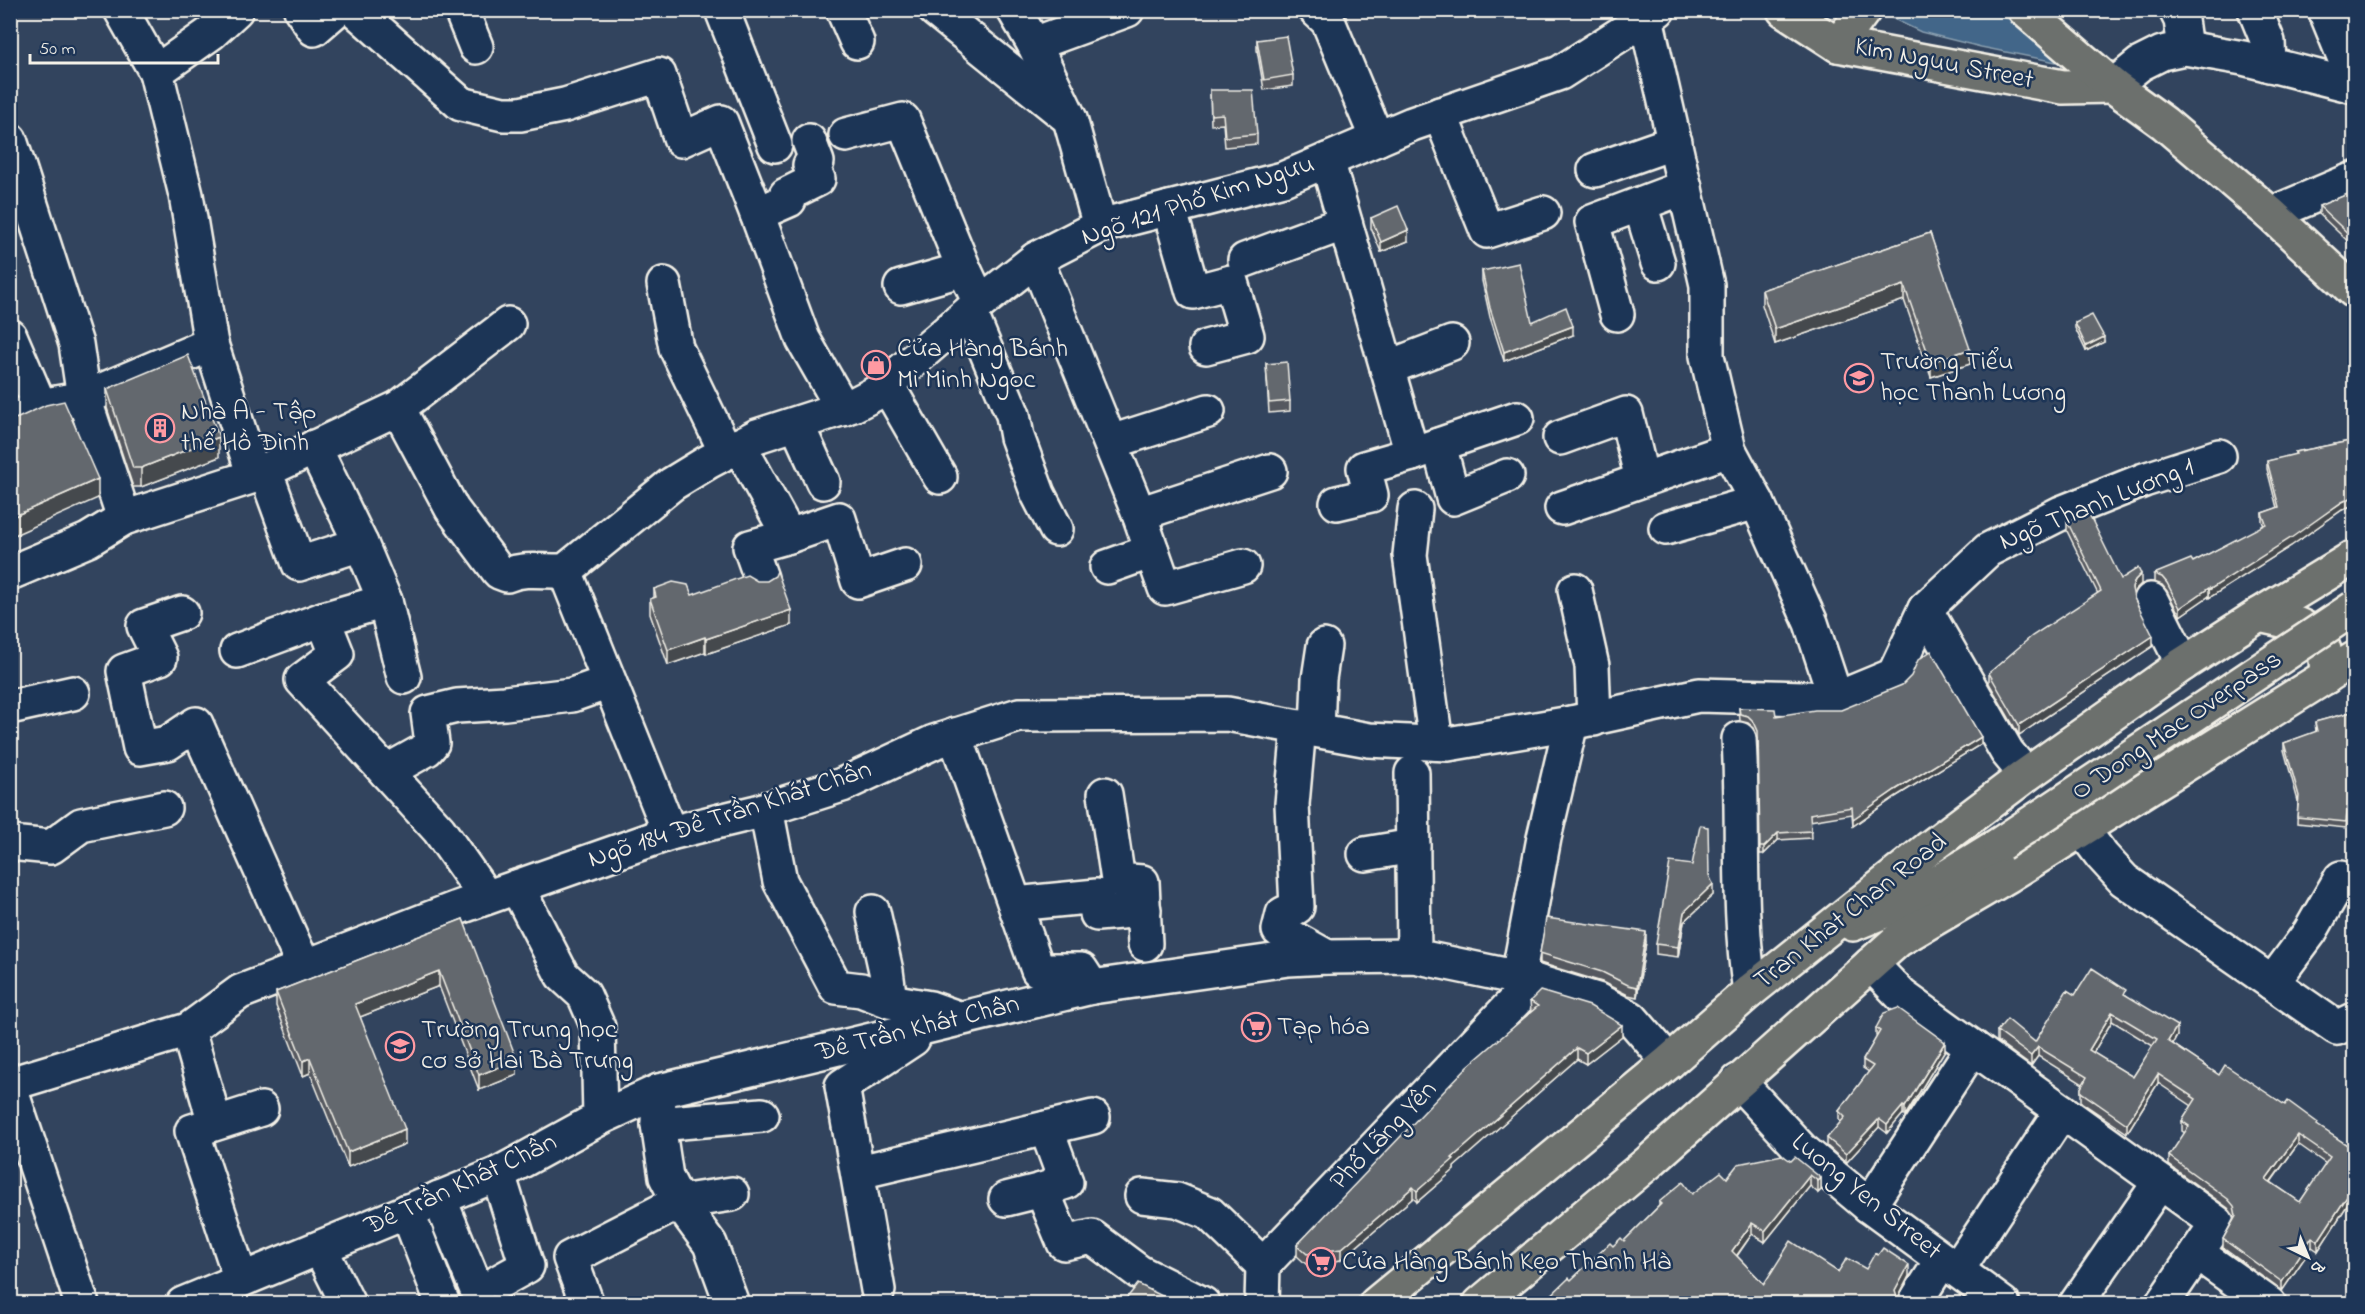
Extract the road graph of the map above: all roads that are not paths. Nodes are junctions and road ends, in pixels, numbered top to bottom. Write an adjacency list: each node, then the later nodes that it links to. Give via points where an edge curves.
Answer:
1 (121, 10): 25 (street)
2 (236, 10): 25 (street)
3 (301, 10): 4 (street, via 314,29)
4 (336, 10)
5 (355, 10): 44 (street, via 461,104 503,114 565,105 659,75 681,140 720,122)
6 (461, 10): 22 (street)
7 (722, 10): 36 (street)
8 (843, 10): 20 (street)
9 (935, 10): 30 (street)
10 (1014, 10): 21 (street)
11 (1126, 10): 21 (street)
12 (1316, 10): 32 (street, via 1328,21)
13 (1784, 10): 19 (main road, Kim Nguu Street)
14 (2176, 10): 23 (street)
15 (2255, 10): 24 (street, via 2268,42)
16 (2325, 10): 26 (street)
17 (2028, 11): 27 (main road, Kim Nguu Street)
18 (1652, 14): 29 (street, Ngõ 121 Phố Kim Ngưu, via 1560,73); 35 (street)
19 (1853, 25): 27 (main road, Kim Nguu Street, via 2063,87)
20 (857, 42)
21 (1034, 44): 30 (street)
22 (476, 47)
23 (2185, 48): 24 (street); 27 (street, via 2151,58)
24 (2269, 65): 28 (street)
25 (156, 72): 60 (street, via 186,195)
26 (2355, 81)
27 (2113, 86): 45 (main road, Kim Nguu Street, via 2164,123)
28 (2355, 87)
29 (1440, 114): 32 (street, Ngõ 121 Phố Kim Ngưu); 43 (street, via 1487,231)
30 (1070, 119): 47 (street)
31 (846, 135): 51 (street, via 903,120)
32 (1377, 138): 37 (street, Ngõ 121 Phố Kim Ngưu)
33 (10, 140): 64 (street, via 76,344)
34 (809, 141): 44 (street, via 817,162 810,165 818,179 786,195 789,200)
35 (1675, 142): 38 (street); 40 (street)
36 (775, 145)
37 (1327, 160): 42 (street, Ngõ 121 Phố Kim Ngưu, via 1282,179); 46 (street)
38 (1595, 170)
39 (2355, 180): 45 (street)
40 (1685, 187): 41 (street); 77 (street, via 1707,285 1707,356)
41 (1640, 204): 50 (street); 56 (street, via 1592,222)
42 (1169, 208): 47 (street, Ngõ 121 Phố Kim Ngưu); 61 (street, via 1193,292 1232,282 1247,336)
43 (1543, 213)
44 (757, 214): 67 (street, via 803,339)
45 (2271, 214): 54 (main road, Kim Nguu Street)
46 (1345, 224): 49 (street); 62 (street)
47 (1100, 226): 48 (street, Ngõ 121 Phố Kim Ngưu)
48 (1036, 259): 55 (street, Ngõ 121 Phố Kim Ngưu); 73 (street)
49 (1245, 260)
50 (1658, 263)
51 (964, 269): 53 (street); 55 (street)
52 (664, 284): 75 (street, via 676,348)
53 (902, 286)
54 (2355, 291)
55 (975, 307): 63 (street, Ngõ 121 Phố Kim Ngưu); 92 (street, via 1017,437)
56 (1617, 314)
57 (508, 324): 66 (street)
58 (10, 336): 65 (street)
59 (1452, 343): 62 (street)
60 (211, 344): 64 (street); 83 (street)
61 (1206, 347)
62 (1387, 368): 76 (street)
63 (887, 385): 67 (street, Ngõ 121 Phố Kim Ngưu); 81 (street)
64 (84, 398): 65 (street); 90 (street)
65 (40, 406): 70 (street)
66 (398, 408): 74 (street); 100 (street, via 452,509 499,572 507,575 530,569)
67 (843, 409): 71 (street, Ngõ 121 Phố Kim Ngưu)
68 (1209, 411): 73 (street)
69 (1517, 418): 76 (street)
70 (10, 421)
71 (797, 425): 75 (street, Ngõ 121 Phố Kim Ngưu, via 757,436); 84 (street)
72 (1560, 438): 82 (street, via 1626,414)
73 (1111, 442): 89 (street)
74 (314, 447): 83 (street); 94 (street)
75 (732, 449): 93 (street); 100 (street, Ngõ 121 Phố Kim Ngưu, via 672,484)
76 (1425, 449): 80 (street, via 1453,498); 85 (street, via 1364,468 1371,495)
77 (1729, 450): 82 (street); 86 (street)
78 (2219, 456): 107 (street, Ngõ Thanh Lương 1, via 2123,488 1988,549)
79 (1270, 471): 89 (street)
80 (1507, 476)
81 (940, 477)
82 (1642, 479): 87 (street)
83 (262, 481): 90 (street); 94 (street, via 299,564)
84 (823, 482)
85 (1337, 502)
86 (1757, 502): 91 (street); 119 (street, via 1811,623)
87 (1562, 508)
88 (1415, 509): 125 (street, via 1410,555)
89 (1139, 514): 95 (street)
90 (124, 518): 101 (street, via 88,540)
91 (1666, 528)
92 (1056, 529)
93 (789, 536): 97 (street, via 839,519 858,581); 102 (street, via 750,547)
94 (361, 544): 105 (street)
95 (1152, 550): 98 (street, via 1165,588); 99 (street)
96 (2353, 556): 109 (main road, Tran Khat Chan Road)
97 (905, 565)
98 (1243, 566)
99 (1107, 567)
100 (565, 571): 117 (street)
101 (10, 573)
102 (761, 578)
103 (1575, 590): 121 (street, via 1592,666)
104 (2151, 600): 114 (street)
105 (385, 601): 110 (street); 116 (street)
106 (2355, 608): 135 (main road, O Dong Mac Overpass, bridge)
107 (1925, 609): 119 (street, via 1894,675); 128 (street, via 2007,752)
108 (182, 613): 150 (street, via 144,626 160,658 124,671 140,748 168,743 196,724)
109 (2259, 615): 114 (main road, Tran Khat Chan Road); 115 (main road, via 2300,625 2315,634 2328,660)
110 (323, 619): 112 (street); 126 (street, via 337,654 302,680)
111 (1324, 646): 122 (street)
112 (237, 651)
113 (2355, 659): 115 (main road, Tran Khat Chan Road)
114 (2183, 664): 128 (main road, Tran Khat Chan Road)
115 (2326, 676): 132 (main road, Tran Khat Chan Road)
116 (404, 677)
117 (609, 682): 126 (street, via 572,695 457,706 428,714 432,743); 133 (street)
118 (72, 693): 120 (street)
119 (1836, 699): 121 (street, Ngõ 184 Đê Trần Khát Chân, via 1699,695)
120 (10, 707)
121 (1583, 721): 125 (street, Ngõ 184 Đê Trần Khát Chân); 151 (street, via 1544,838)
122 (1308, 729): 123 (street, Ngõ 184 Đê Trần Khát Chân, via 1227,714 1018,715); 125 (street, Ngõ 184 Đê Trần Khát Chân, via 1369,740); 148 (street, via 1292,804 1297,907 1283,915 1279,930)
123 (955, 735): 131 (street, Ngõ 184 Đê Trần Khát Chân, via 842,785); 141 (street)
124 (1738, 739): 154 (street, via 1744,949)
125 (1436, 743)
126 (386, 772): 140 (street, via 439,830)
127 (1412, 773): 136 (street)
128 (2026, 775): 144 (main road, Tran Khat Chan Road)
129 (1105, 794): 142 (street, via 1118,880 1142,882)
130 (164, 808): 134 (street, via 81,825 51,847)
131 (766, 809): 133 (street, Ngõ 184 Đê Trần Khát Chân); 155 (street, via 780,881 836,987 861,990)
132 (2081, 828): 145 (main road, Tran Khat Chan Road); 152 (street, via 2124,880)
133 (670, 833): 139 (street, Ngõ 184 Đê Trần Khát Chân)
134 (10, 843)
135 (2000, 844): 144 (main road, O Dong Mac Overpass, via 1904,903); 145 (main road, O Dong Mac Overpass)
136 (1413, 846): 137 (street); 147 (street)
137 (1365, 854)
138 (2341, 878): 152 (street, via 2310,933)
139 (517, 887): 140 (street, Ngõ 184 Đê Trần Khát Chân); 168 (street, via 562,975 584,995 598,1027)
140 (486, 897): 150 (street, Ngõ 184 Đê Trần Khát Chân)
141 (1015, 904): 142 (street, via 1097,896 1097,914); 153 (street, via 1038,970 1082,970)
142 (1144, 910): 146 (street)
143 (873, 912): 155 (street)
144 (1821, 937): 154 (main road, Tran Khat Chan Road)
145 (1898, 940): 149 (main road, Tran Khat Chan Road)
146 (1145, 944)
147 (1414, 956): 148 (street, Đê Trần Khát Chân); 151 (street, Đê Trần Khát Chân)
148 (1327, 957): 153 (street, Đê Trần Khát Chân, via 1288,958)
149 (1870, 964): 159 (street, via 1902,996); 161 (main road, Tran Khat Chan Road)
150 (304, 966): 158 (street, Ngõ 184 Đê Trần Khát Chân, via 240,992)
151 (1526, 979): 160 (street, Đê Trần Khát Chân, via 1597,1000 1631,1018); 185 (street, Phố Lãng Yên)
152 (2272, 983): 156 (street, via 2337,1028)
153 (1092, 987): 157 (street, Đê Trần Khát Chân)
154 (1750, 991): 160 (main road, Tran Khat Chan Road)
155 (890, 1001): 157 (street, via 930,1008)
156 (2355, 1020)
157 (945, 1022): 163 (street, Đê Trần Khát Chân); 172 (street, via 842,1086)
158 (188, 1030): 162 (street, Ngõ 184 Đê Trần Khát Chân); 169 (street)
159 (1972, 1047): 165 (street); 181 (street)
160 (1669, 1062): 198 (main road, Tran Khat Chan Road)
161 (1738, 1081): 181 (street, Luong Yen Street, via 1801,1149); 199 (main road, Tran Khat Chan Road, via 1649,1162)
162 (10, 1086): 191 (street)
163 (659, 1091): 168 (street, Đê Trần Khát Chân); 170 (street)
164 (261, 1109): 169 (street)
165 (2061, 1111): 174 (street); 186 (street)
166 (762, 1115): 170 (street)
167 (1094, 1117): 171 (street)
168 (600, 1118): 173 (street, Đê Trần Khát Chân)
169 (215, 1123): 187 (street, via 192,1131)
170 (658, 1124): 180 (street, via 666,1177)
171 (1046, 1128): 172 (street); 175 (street, via 1066,1182)
172 (859, 1172): 188 (street)
173 (498, 1174): 178 (street, Đê Trần Khát Chân); 189 (street, via 527,1266)
174 (2160, 1182): 184 (street, via 2217,1223); 202 (street)
175 (1042, 1190): 179 (street); 196 (street, via 1064,1243 1092,1237 1138,1272)
176 (732, 1194): 180 (street)
177 (1142, 1196): 185 (street, via 1177,1200 1209,1213)
178 (439, 1198): 182 (street, Đê Trần Khát Chân); 189 (street)
179 (1006, 1199)
180 (679, 1202): 194 (street, via 570,1257); 195 (street, via 710,1244)
181 (1869, 1206): 186 (street, Luong Yen Street)
182 (407, 1211): 183 (street, Đê Trần Khát Chân); 190 (street)
183 (320, 1248): 187 (street, Đê Trần Khát Chân); 193 (street)
184 (2197, 1253): 203 (street); 204 (street)
185 (1263, 1265): 197 (street)
186 (1950, 1265): 200 (street); 201 (street, Luong Yen Street)
187 (242, 1280): 192 (street, Đê Trần Khát Chân)
188 (878, 1290)
189 (497, 1292): 190 (street)
190 (443, 1303)
191 (82, 1304)
192 (183, 1304)
193 (348, 1304)
194 (587, 1304)
195 (732, 1304)
196 (1203, 1304)
197 (1262, 1304)
198 (1376, 1304)
199 (1480, 1304)
200 (1914, 1304)
201 (2003, 1304)
202 (2076, 1304)
203 (2162, 1304)
204 (2269, 1304)

